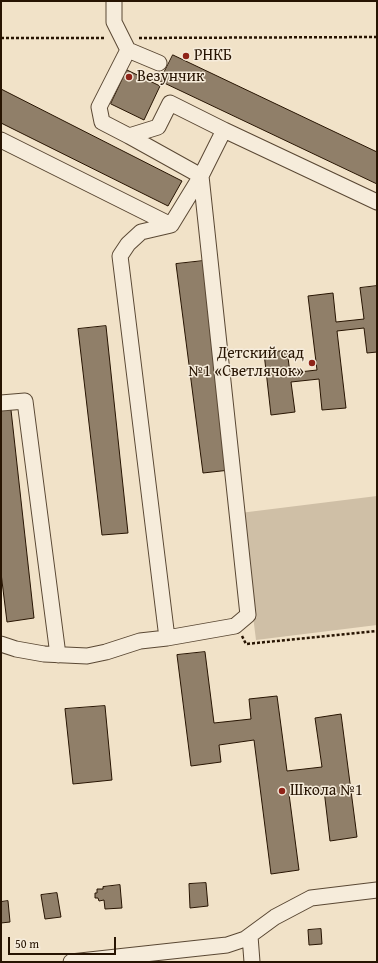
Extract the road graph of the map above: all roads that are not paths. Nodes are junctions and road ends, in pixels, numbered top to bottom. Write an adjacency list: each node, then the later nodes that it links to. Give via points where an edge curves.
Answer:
1 (114, 1): 2 (street, via 114,22)
2 (125, 44): 3 (street); 5 (street, via 99,107 102,122)
3 (159, 64)
4 (224, 130): 5 (street, via 170,103 158,127); 7 (street); 8 (street)
5 (129, 136): 7 (street)
6 (1, 140): 9 (street)
7 (201, 176): 9 (street); 11 (street, via 248,615 236,626)
8 (377, 202)
9 (171, 225): 11 (street, via 141,232 120,256)
10 (1, 403): 13 (street, via 25,401)
11 (167, 638): 13 (street, via 140,641 87,656)
12 (1, 644): 13 (street)
13 (58, 655)
14 (377, 890): 15 (street, via 311,898 275,917)
15 (250, 936): 16 (street, via 227,945); 17 (street)
16 (71, 962)
17 (252, 962)

